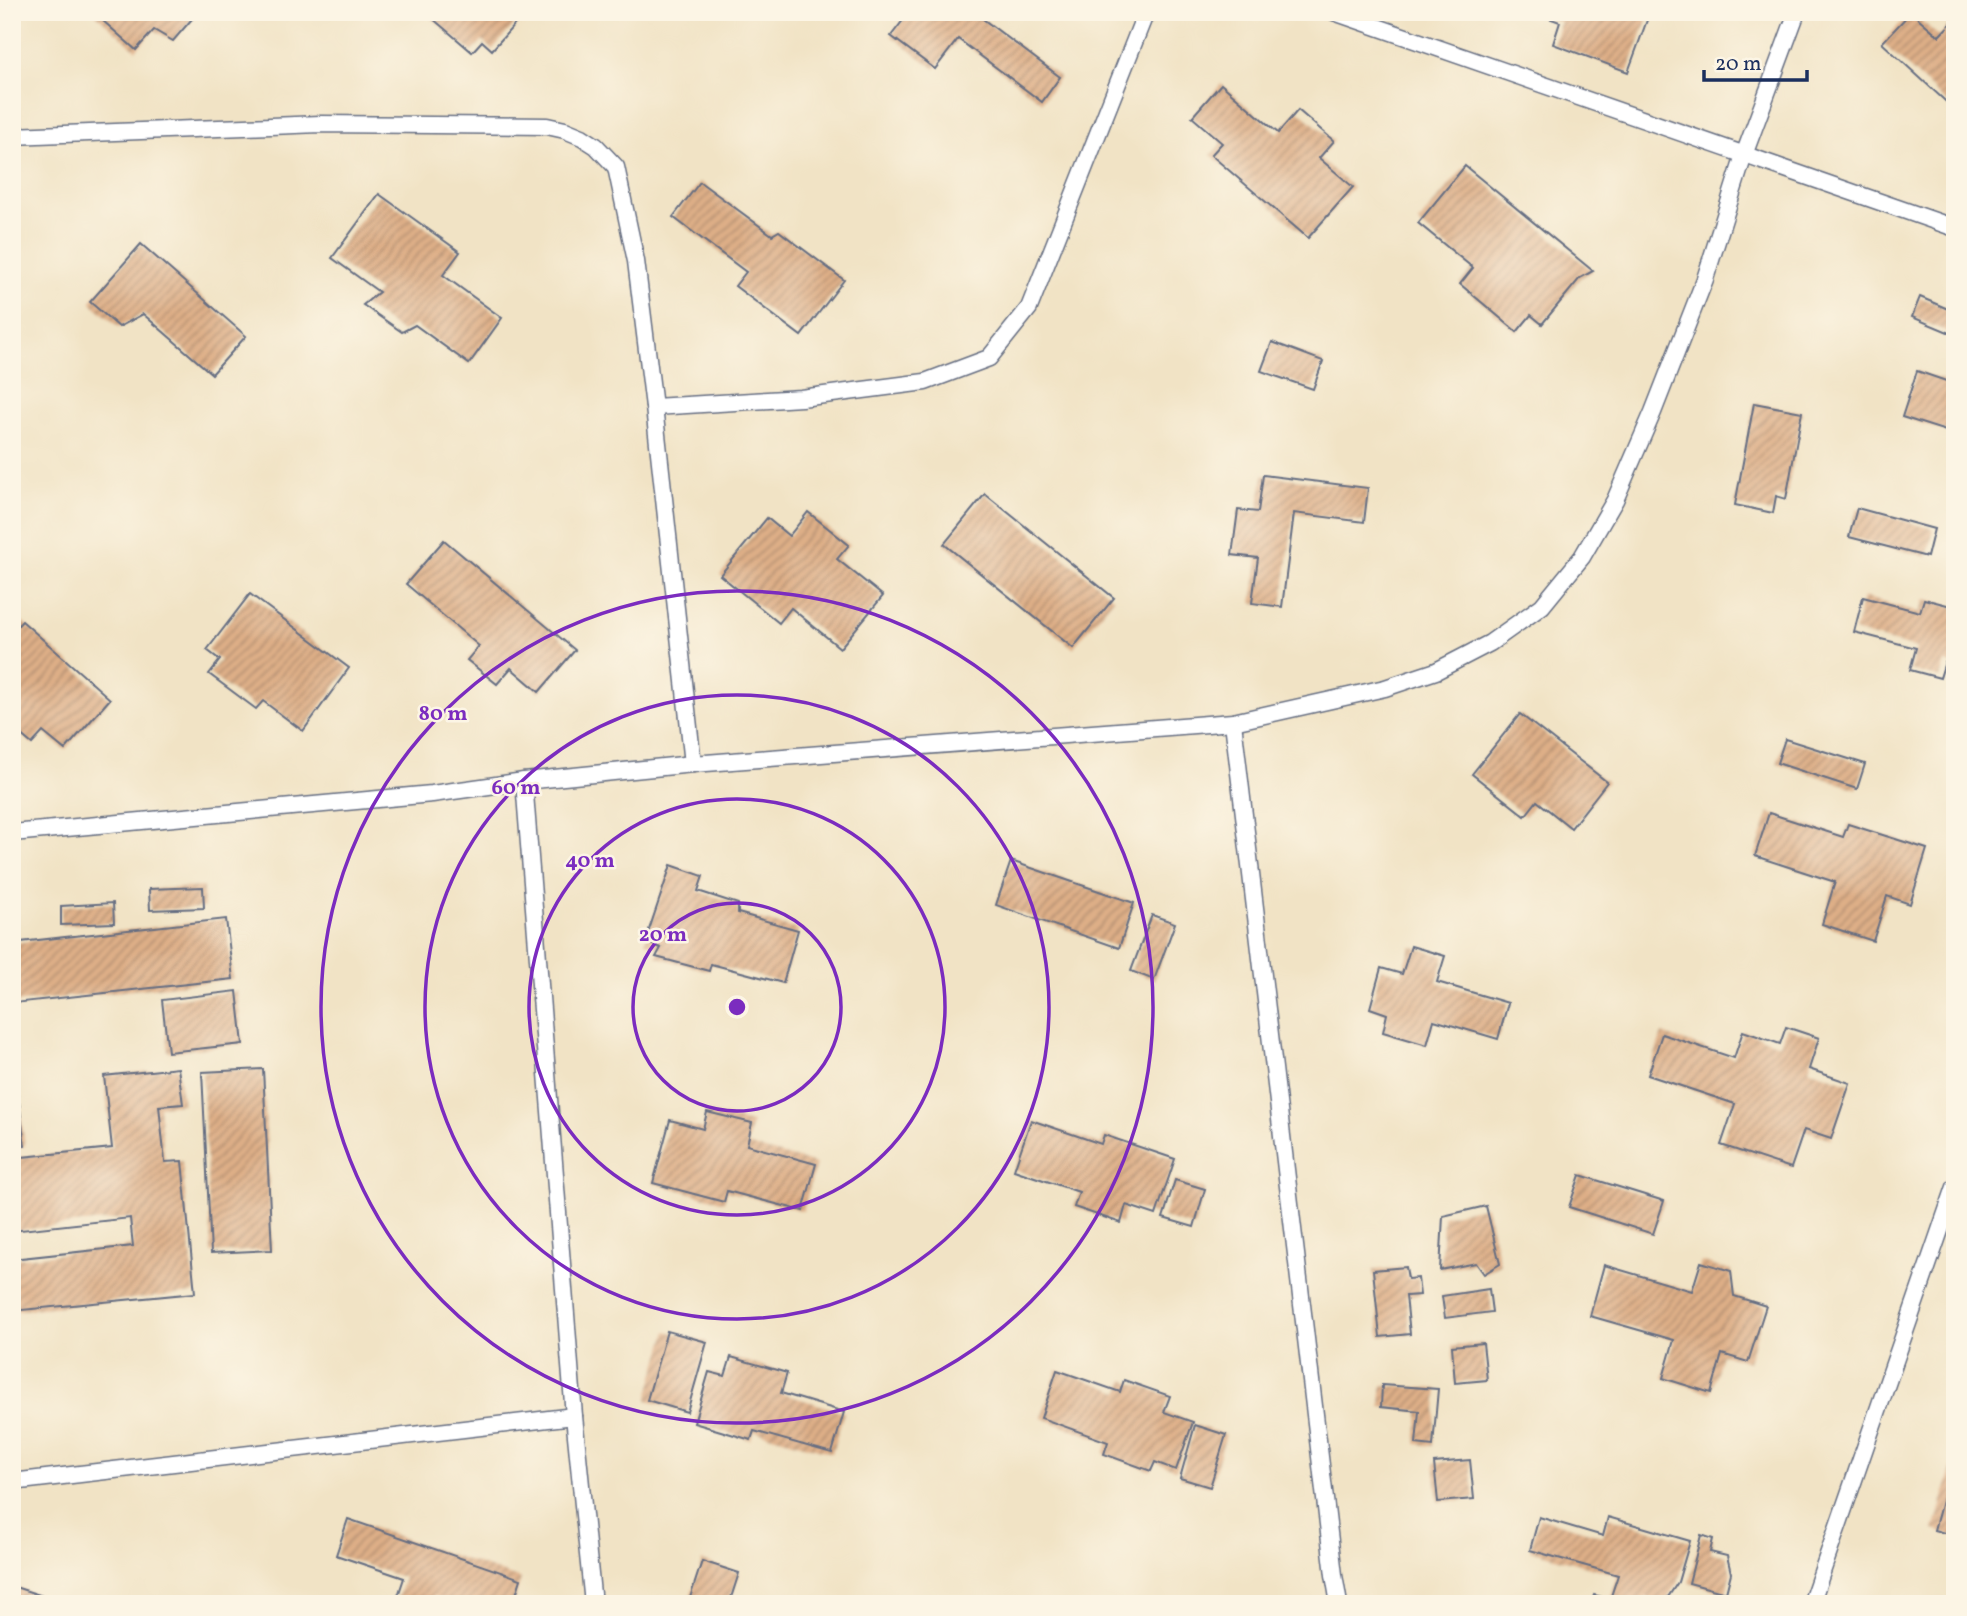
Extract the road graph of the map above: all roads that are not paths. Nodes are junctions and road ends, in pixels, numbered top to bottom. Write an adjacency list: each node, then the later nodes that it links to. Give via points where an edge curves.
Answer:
1 (1146, 12): 7 (lane, via 1029,308 989,358 925,382 801,398)
2 (1334, 12): 5 (lane)
3 (1797, 12): 5 (lane)
4 (12, 136): 7 (lane, via 320,124 547,126 565,130 596,146 616,167 636,261)
5 (1744, 155): 6 (lane); 8 (lane, via 1705,279 1615,500 1582,557 1542,606 1490,643 1436,671 1385,688)
6 (1955, 228)
7 (654, 407): 9 (lane)
8 (1233, 722): 9 (lane); 16 (lane)
9 (693, 764): 10 (lane)
10 (524, 781): 11 (lane); 13 (lane)
11 (12, 833)
12 (1955, 1187): 17 (lane)
13 (574, 1416): 14 (lane); 15 (lane)
14 (12, 1482)
15 (593, 1604)
16 (1339, 1604)
17 (1811, 1604)

